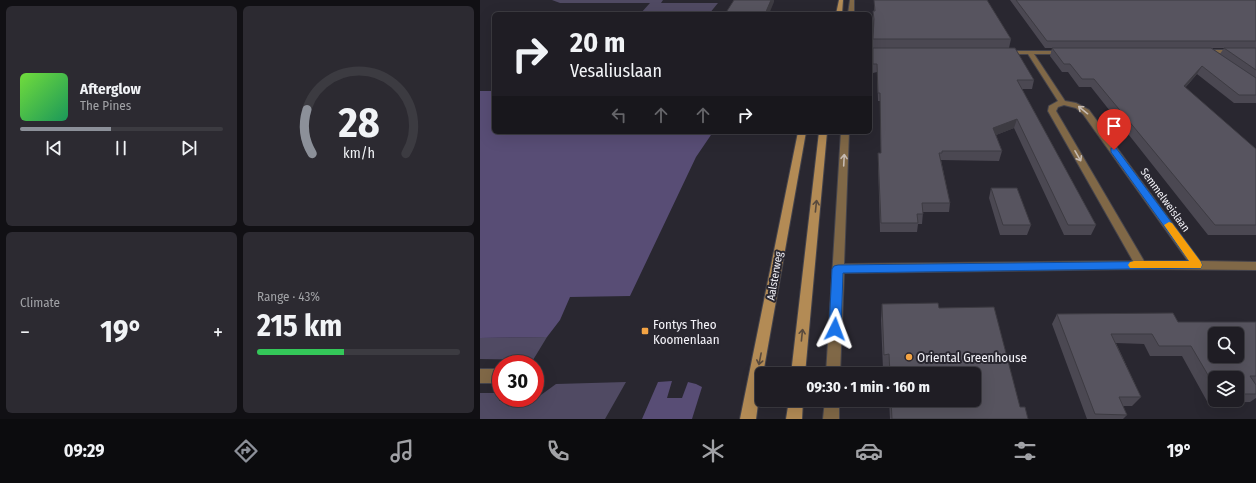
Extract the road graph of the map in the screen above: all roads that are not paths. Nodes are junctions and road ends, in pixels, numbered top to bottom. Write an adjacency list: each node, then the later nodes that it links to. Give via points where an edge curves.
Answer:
1 (840, 0): 3 (main road)
2 (852, 0): 4 (street)
3 (839, 12)
4 (851, 12)
5 (872, 52): 6 (street)
6 (894, 52)
7 (998, 52): 8 (street)
8 (1030, 52): 9 (street); 14 (street)
9 (1068, 52)
10 (1200, 52): 11 (street)
11 (1208, 52): 12 (street); 13 (street)
12 (1256, 52)
13 (1220, 61)
14 (1062, 102): 18 (street, one-way to 18, via 1053,106 1052,111); 19 (street, Semmelweislaan, one-way to 14, via 1086,112)
15 (802, 134): 28 (main road, Aalsterweg, one-way to 28)
16 (824, 134): 22 (main road, one-way to 16)
17 (845, 134): 21 (street, one-way to 17)
18 (1141, 265): 19 (street); 21 (street)
19 (1197, 265): 20 (street)
20 (1256, 266)
21 (838, 269): 23 (street)
22 (799, 367)
23 (833, 367)
24 (480, 376): 25 (street)
25 (492, 376)
26 (795, 407): 29 (main road)
27 (832, 407): 30 (street)
28 (748, 419)
29 (794, 419)
30 (831, 419)

